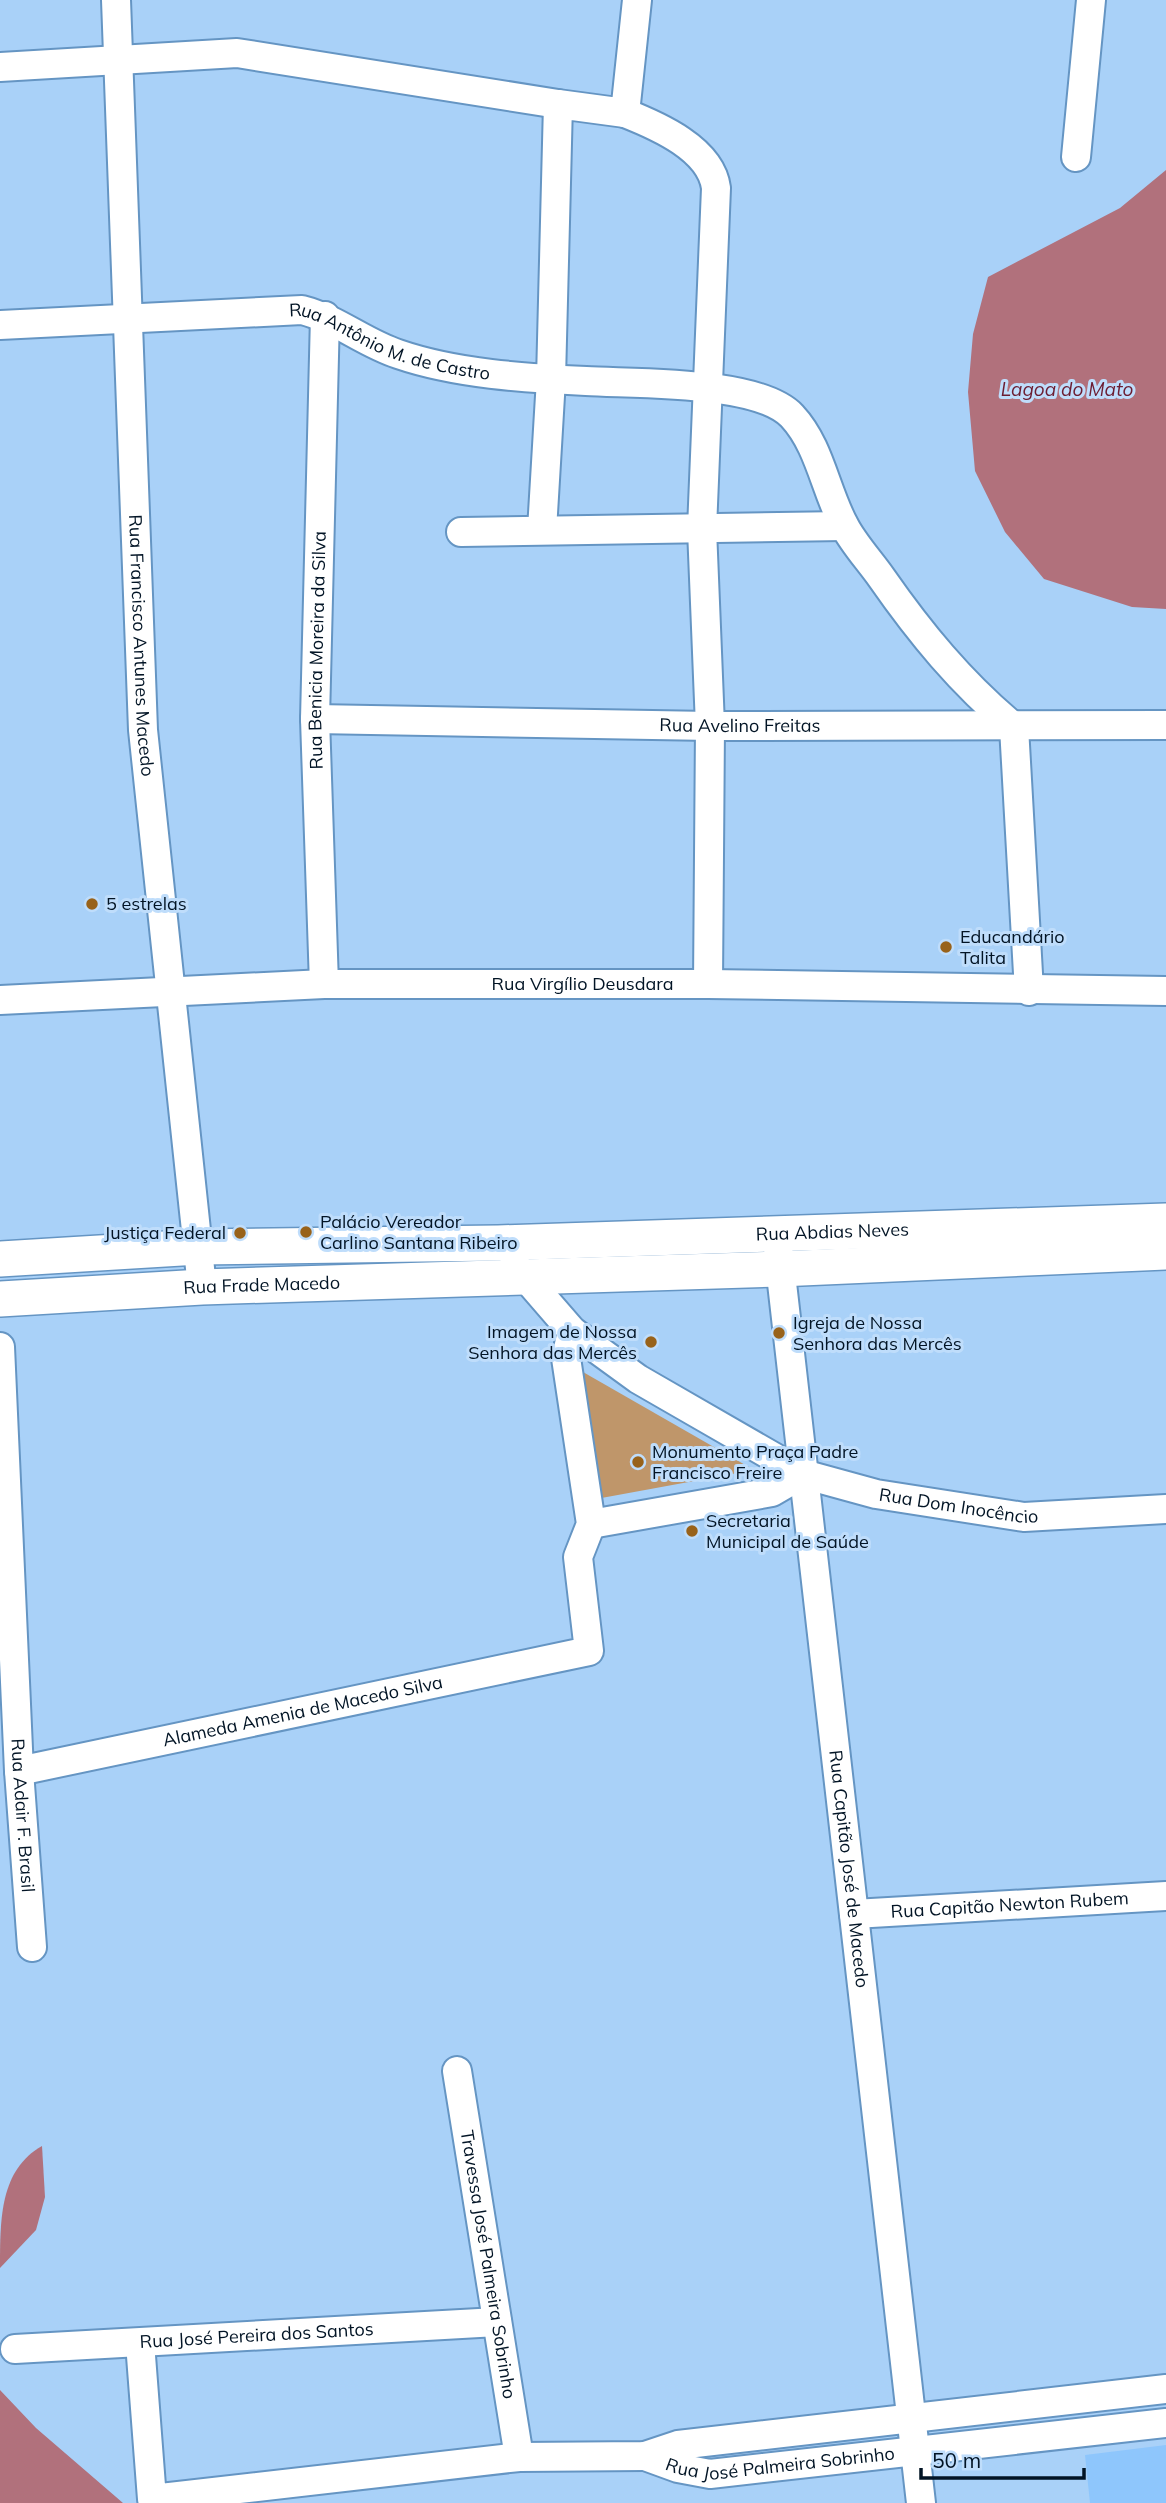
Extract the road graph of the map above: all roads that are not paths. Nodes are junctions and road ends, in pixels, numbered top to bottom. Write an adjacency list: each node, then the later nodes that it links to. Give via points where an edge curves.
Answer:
1 (116, 0): 4 (street, Rua Francisco Antunes Macedo)
2 (637, 0): 7 (street)
3 (1091, 0): 8 (street)
4 (119, 62): 5 (street); 6 (street, via 237,52); 10 (street, Rua Francisco Antunes Macedo)
5 (0, 67)
6 (558, 104): 7 (street); 12 (street)
7 (625, 113): 13 (street, via 693,151 707,164 715,181)
8 (1076, 157)
9 (325, 316): 10 (street, Rua Antônio M. de Castro, via 302,310); 12 (street, Rua Antônio M. de Castro, via 394,353 429,364); 18 (street, Rua Benicia Moreira da Silva)
10 (128, 320): 11 (street, Rua Antônio M. de Castro); 24 (street, Rua Francisco Antunes Macedo, via 143,730)
11 (0, 325)
12 (551, 379): 13 (street, Rua Antônio M. de Castro); 16 (street)
13 (706, 387): 14 (street, Rua Antônio M. de Castro, via 777,403 793,417 814,449); 15 (street)
14 (844, 526): 15 (street); 21 (street, via 956,676)
15 (702, 529): 16 (street); 20 (street)
16 (542, 530): 17 (street)
17 (461, 531)
18 (315, 719): 20 (street, Rua Avelino Freitas); 22 (street, Rua Benicia Moreira da Silva)
19 (1166, 725): 21 (street, Rua Avelino Freitas)
20 (710, 726): 21 (street, Rua Avelino Freitas); 23 (street)
21 (1014, 727): 25 (street)
22 (324, 984): 23 (street, Rua Virgílio Deusdara); 24 (street, Rua Virgílio Deusdara)
23 (708, 984): 25 (street, Rua Virgílio Deusdara)
24 (171, 991): 27 (street, Rua Virgílio Deusdara); 31 (street, Rua Francisco Antunes Macedo)
25 (1030, 991): 26 (street, Rua Virgílio Deusdara)
26 (1166, 991)
27 (0, 1000)
28 (1166, 1221): 29 (main road, Rua Abdias Neves)
29 (1114, 1238): 32 (main road, Rua Abdias Neves); 33 (main road, Rua Abdias Neves)
30 (498, 1244): 31 (main road, Rua Frade Macedo); 32 (main road, Rua Abdias Neves); 35 (street, Rua Dom Inocêncio)
31 (198, 1247): 34 (main road, Rua Frade Macedo); 36 (street, Rua Francisco Antunes Macedo)
32 (778, 1252): 35 (main road, Rua Abdias Neves); 40 (street, Rua Capitão José de Macedo)
33 (1166, 1252)
34 (0, 1259)
35 (523, 1277): 36 (main road, Rua Frade Macedo); 38 (street, Rua Dom Inocêncio)
36 (202, 1287): 37 (main road, Rua Frade Macedo)
37 (0, 1299)
38 (572, 1331): 40 (street, Rua Dom Inocêncio, via 638,1379); 42 (street, via 566,1358)
39 (0, 1347): 43 (street, Rua Adair F. Brasil)
40 (803, 1474): 41 (street, Rua Dom Inocêncio, via 876,1494 1024,1517); 42 (street, via 772,1492); 45 (street, Rua Capitão José de Macedo)
41 (1166, 1509)
42 (590, 1524): 43 (street, Alameda Amenia de Macedo Silva, via 578,1557 589,1651)
43 (19, 1771): 46 (street, Rua Adair F. Brasil)
44 (1166, 1896): 45 (street, Rua Capitão Newton Rubem)
45 (854, 1914): 52 (street, Rua Capitão José de Macedo)
46 (32, 1947)
47 (457, 2071): 48 (street, Travessa José Palmeira Sobrinho)
48 (497, 2322): 49 (street, Rua José Pereira dos Santos); 56 (street, Travessa José Palmeira Sobrinho)
49 (140, 2343): 50 (street, Rua José Pereira dos Santos); 56 (street, Rua José Palmeira Sobrinho, via 152,2499)
50 (15, 2350)
51 (1165, 2394): 52 (street, Rua José Palmeira Sobrinho)
52 (922, 2415): 54 (street, Rua Capitão José de Macedo); 55 (street, Rua José Palmeira Sobrinho, via 678,2445)
53 (1166, 2423): 54 (street, Rua José Palmeira Sobrinho)
54 (916, 2452): 55 (street, Rua José Palmeira Sobrinho, via 709,2474); 57 (street, Rua Capitão José de Macedo)
55 (645, 2456): 56 (street, Rua José Palmeira Sobrinho)
56 (519, 2457)
57 (921, 2503)

